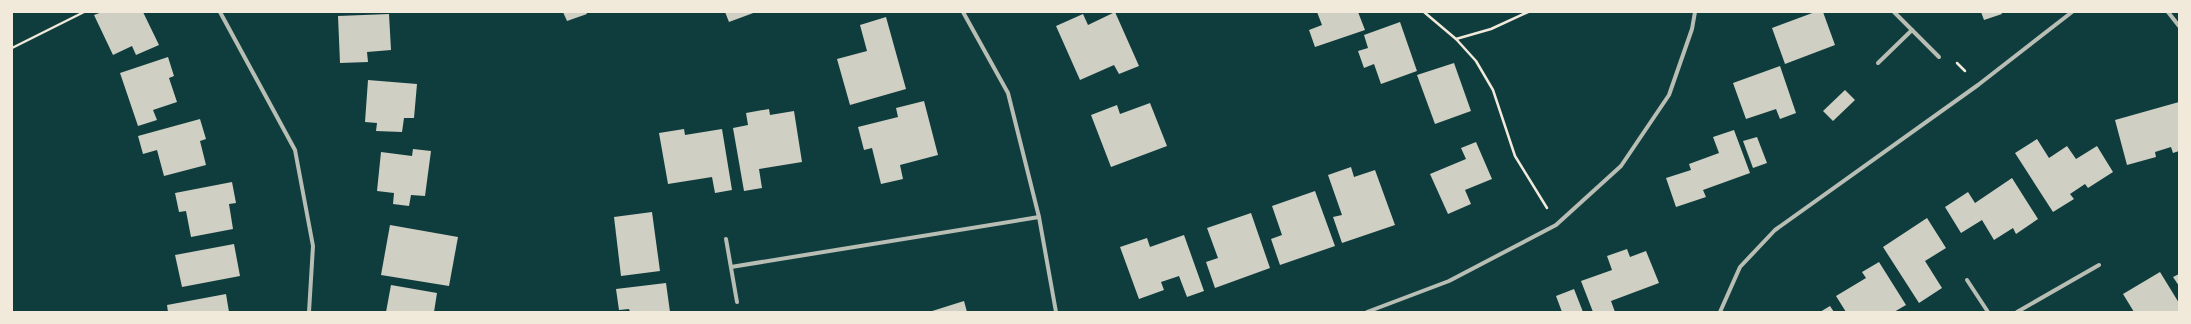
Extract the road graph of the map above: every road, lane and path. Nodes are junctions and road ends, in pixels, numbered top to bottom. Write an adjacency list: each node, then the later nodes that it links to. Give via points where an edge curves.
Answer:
1 (84, 12): 13 (path)
2 (220, 12): 24 (street, via 295,150 313,246)
3 (963, 12): 17 (street, via 1008,93)
4 (1424, 12): 12 (path)
5 (1528, 12): 12 (path, via 1491,29)
6 (1696, 12): 18 (street, via 1670,95 1621,166)
7 (1894, 12): 11 (street)
8 (2072, 12): 16 (street)
9 (2168, 12): 10 (street)
10 (2179, 26)
11 (1912, 30): 14 (street); 15 (street)
12 (1456, 39): 18 (path, via 1476,61 1493,90 1514,156)
13 (12, 48)
14 (1939, 57): 16 (path, via 1951,57)
15 (1878, 63)
16 (1978, 85): 27 (street, via 1775,230 1740,267)
17 (1039, 218): 21 (street); 25 (street)
18 (1556, 225): 26 (street, via 1449,280)
19 (726, 239): 21 (street)
20 (2099, 265): 29 (street)
21 (731, 267): 23 (street)
22 (1967, 280): 28 (street)
23 (736, 302)
24 (309, 312)
25 (1056, 312)
26 (1367, 312)
27 (1720, 312)
28 (1988, 312)
29 (2017, 312)

